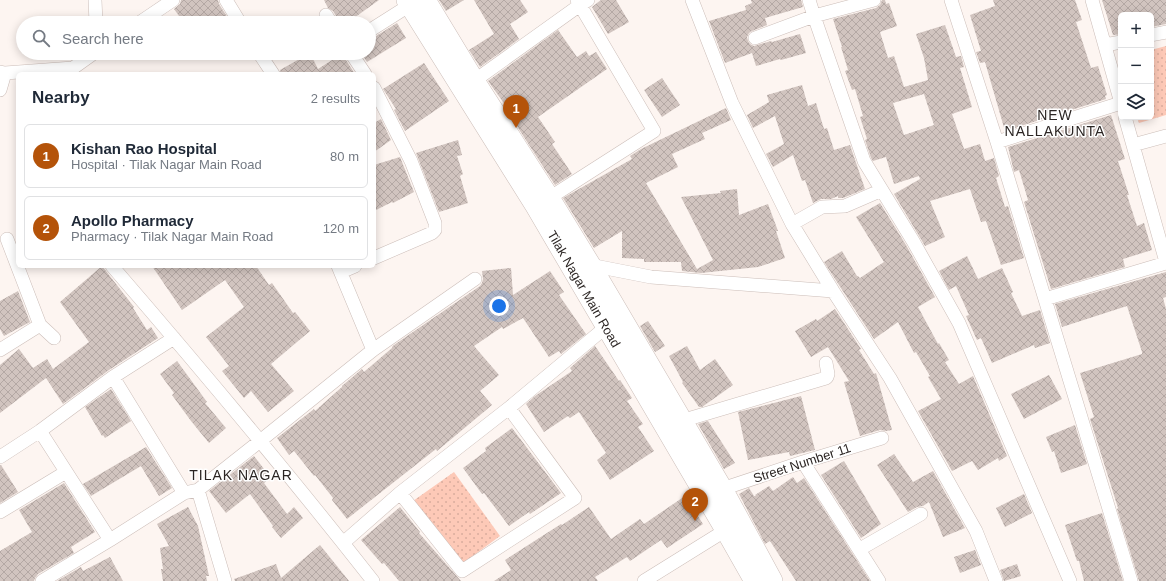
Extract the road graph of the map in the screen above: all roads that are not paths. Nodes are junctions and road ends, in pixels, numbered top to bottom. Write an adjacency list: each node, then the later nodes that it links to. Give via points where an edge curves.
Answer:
1 (95, 0): 11 (street)
2 (173, 0): 12 (street)
3 (226, 0): 13 (street)
4 (692, 0): 41 (street, via 732,103)
5 (810, 0): 14 (street)
6 (874, 0): 14 (street)
7 (951, 0): 37 (street)
8 (1092, 0): 20 (street)
9 (414, 2): 15 (street); 30 (main road, Tilak Nagar Main Road); 40 (main road, Tilak Nagar Main Road)
10 (582, 2): 30 (street); 40 (street, via 654,131)
11 (96, 16)
12 (149, 16)
13 (236, 16)
14 (814, 16): 18 (street); 39 (street, via 864,161)
15 (376, 26)
16 (1166, 32): 17 (street)
17 (1154, 34)
18 (754, 38)
19 (1118, 43): 20 (street)
20 (1105, 45): 33 (street)
21 (86, 60): 24 (street)
22 (264, 60): 26 (street)
23 (356, 60): 27 (street)
24 (74, 71): 25 (street)
25 (38, 72)
26 (272, 72)
27 (364, 72)
28 (2, 73): 29 (street); 31 (street)
29 (16, 73)
30 (474, 81): 40 (main road, Tilak Nagar Main Road)
31 (0, 90)
32 (376, 92): 43 (street, via 411,161 435,227 432,233)
33 (1118, 92)
34 (1118, 104): 37 (street)
35 (1126, 120): 38 (street)
36 (1166, 136): 38 (street)
37 (997, 142): 52 (street)
38 (1133, 145): 45 (street)
39 (882, 190): 41 (street, via 845,206 822,207); 87 (street, via 959,323)
40 (542, 202): 46 (main road, Tilak Nagar Main Road); 53 (main road, Tilak Nagar Main Road)
41 (792, 224): 51 (street)
42 (8, 239): 44 (street)
43 (376, 257)
44 (16, 260)
45 (1166, 262): 52 (street)
46 (590, 265): 51 (street, via 652,277); 53 (main road, Tilak Nagar Main Road)
47 (19, 268): 54 (street)
48 (114, 268): 56 (street)
49 (339, 269): 58 (street)
50 (475, 278): 58 (street)
51 (833, 291): 86 (street, via 890,378 976,531)
52 (1045, 299): 88 (street)
53 (613, 322): 61 (street); 62 (main road, Tilak Nagar Main Road); 75 (main road, Tilak Nagar Main Road)
54 (40, 325): 55 (street); 57 (street)
55 (54, 338)
56 (174, 338): 60 (street); 65 (street)
57 (0, 350)
58 (373, 350): 65 (street)
59 (826, 363): 62 (street, via 826,378)
60 (113, 377): 63 (street); 71 (street)
61 (509, 408): 72 (street); 72 (street, via 575,498 462,571)
62 (681, 421): 69 (main road, Tilak Nagar Main Road)
63 (40, 431): 66 (street); 68 (street)
64 (882, 438): 67 (street, Street Number 11)
65 (260, 442): 70 (street); 77 (street)
66 (0, 457)
67 (803, 462): 69 (street, Street Number 11); 78 (street)
68 (66, 472): 73 (street); 76 (street)
69 (722, 489): 84 (main road, Tilak Nagar Main Road)
70 (198, 490): 71 (street); 80 (street)
71 (184, 493): 76 (street)
72 (400, 493): 77 (street)
73 (0, 512)
74 (921, 514): 78 (street)
75 (726, 530): 82 (street); 83 (main road, Tilak Nagar Main Road)
76 (110, 540): 79 (street)
77 (343, 543): 81 (street)
78 (860, 549): 85 (street)
79 (42, 581)
80 (225, 581)
81 (373, 581)
82 (644, 581)
83 (755, 581)
84 (772, 581)
85 (879, 581)
86 (996, 581)
87 (1070, 581)
88 (1131, 581)

